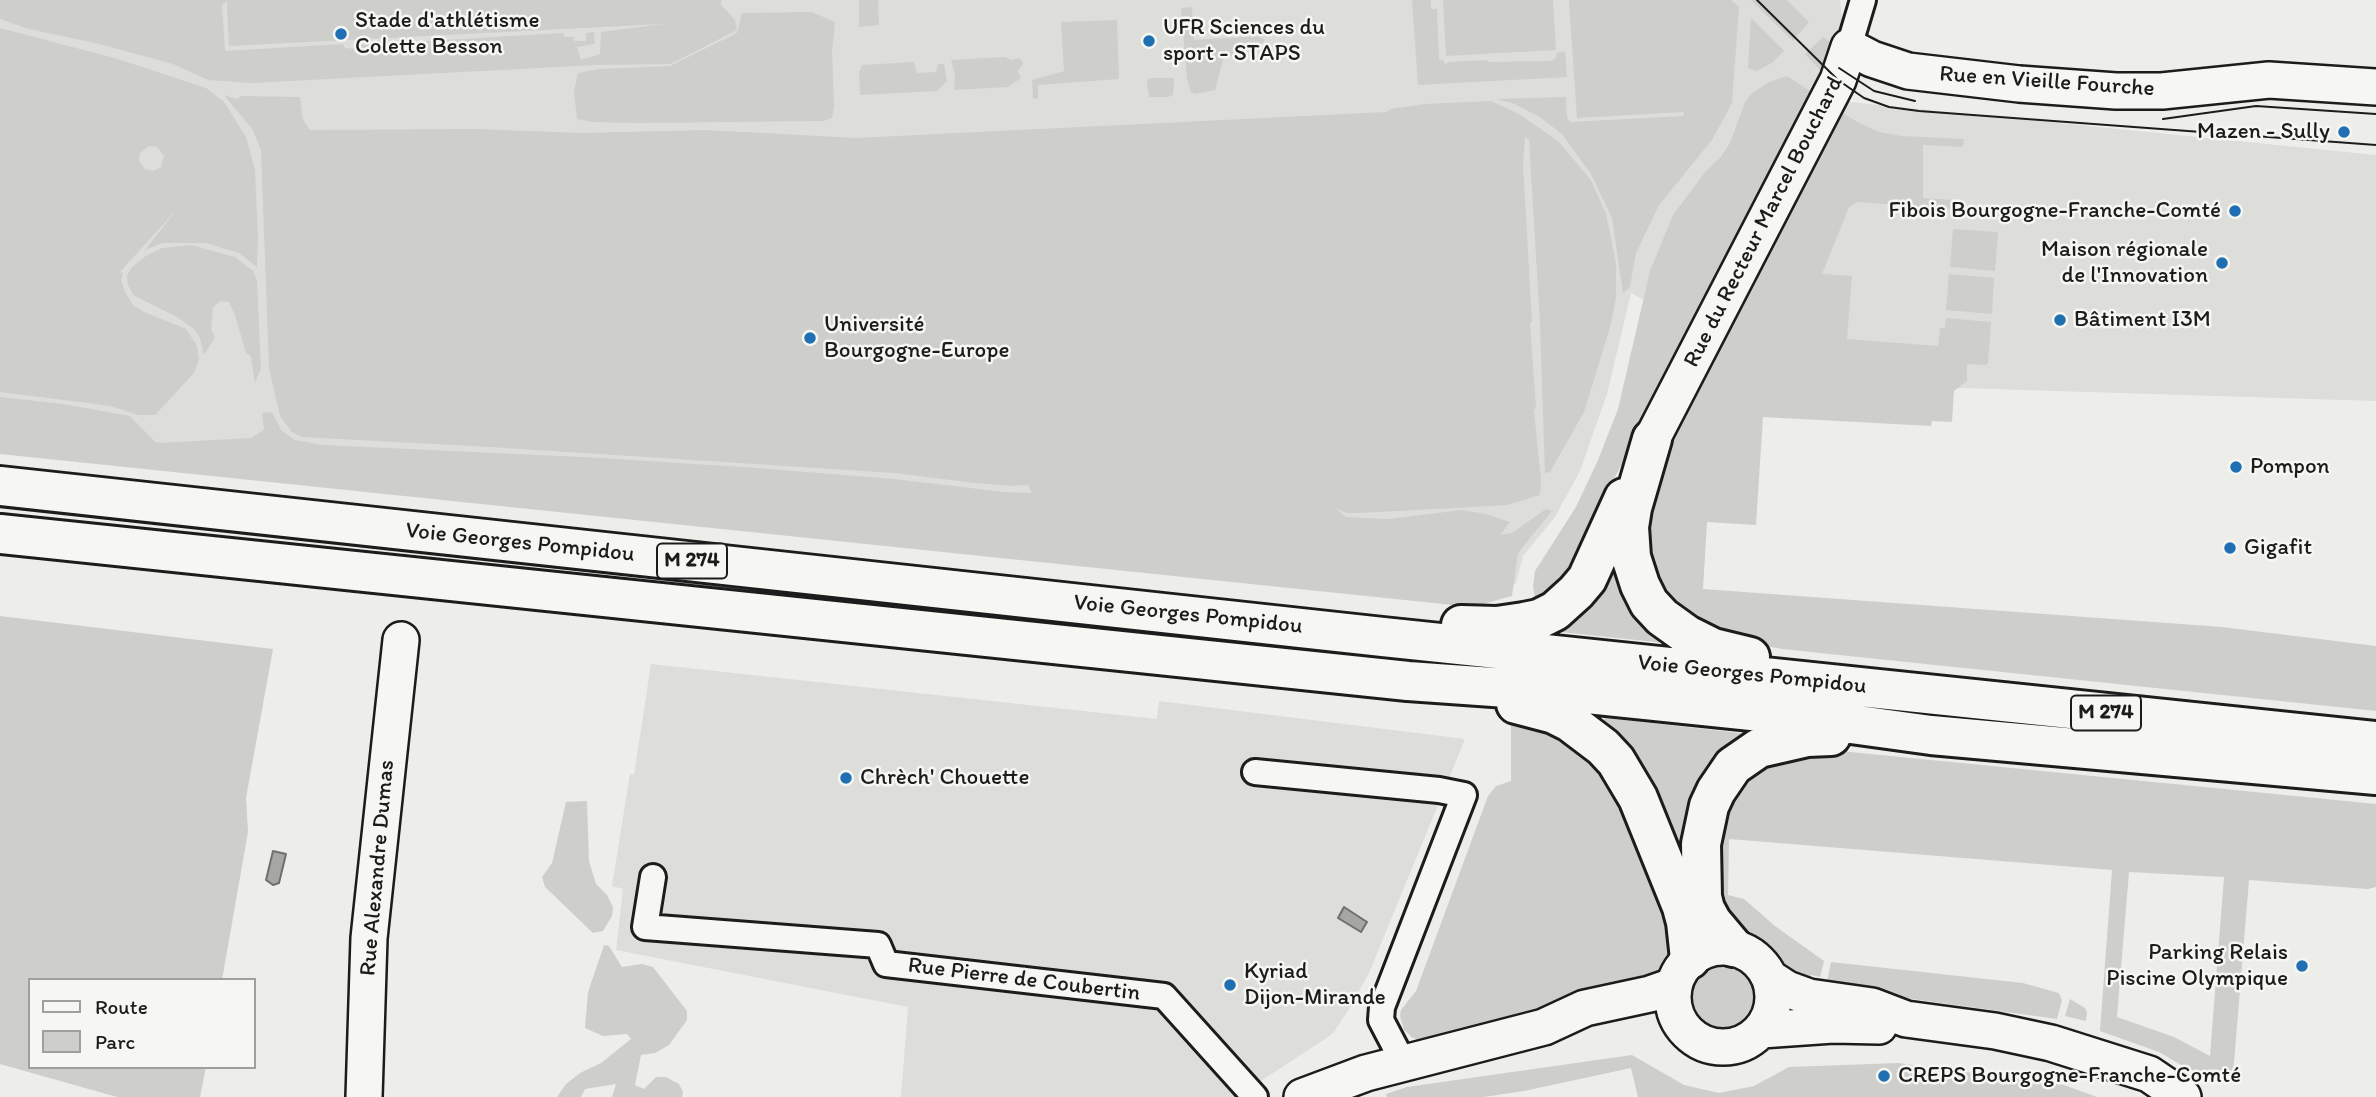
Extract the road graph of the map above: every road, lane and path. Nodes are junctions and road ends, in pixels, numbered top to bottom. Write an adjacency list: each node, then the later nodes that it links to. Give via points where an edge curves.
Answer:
1 (1863, 0): 2 (street, Rue du Recteur Marcel Bouchard)
2 (1849, 47): 3 (main road, Rue en Vieille Fourche, via 1908,71 2019,84 2153,91 2269,80); 4 (main road, Rue du Recteur Marcel Bouchard, via 1838,80)
3 (2376, 87)
4 (1651, 439): 7 (highway, via 1587,579 1555,611 1539,619 1497,626 1420,624); 10 (highway, via 1632,508 1629,543 1649,603 1698,642 1823,671)
5 (0, 486): 7 (highway, Voie Georges Pompidou / M 274)
6 (0, 534): 9 (highway, Voie Georges Pompidou / M 274)
7 (1383, 637): 10 (highway, Voie Georges Pompidou / M 274)
8 (401, 640): 24 (main road, Rue Alexandre Dumas, via 370,924)
9 (1408, 681): 11 (highway, Voie Georges Pompidou / M 274, via 1591,694); 17 (highway, via 1554,714 1603,747 1625,775 1656,838 1686,922)
10 (1836, 684): 12 (highway, Voie Georges Pompidou / M 274)
11 (1931, 734): 14 (highway, Voie Georges Pompidou / M 274); 16 (highway, via 1789,740 1759,748 1728,771 1704,825 1701,882 1705,909)
12 (2376, 741)
13 (1255, 772): 23 (street, via 1464,795 1382,1007 1381,1020)
14 (2376, 775)
15 (653, 877): 25 (street, Rue Pierre de Coubertin, via 645,927 878,945 886,964 1164,996)
16 (1733, 947): 17 (main road, via 1710,948); 18 (main road, via 1755,958)
17 (1681, 972): 20 (main road, via 1650,994 1585,1008); 21 (main road, via 1672,1002)
18 (1770, 978): 19 (main road, via 1809,997 1872,1006); 22 (main road, via 1773,1003)
19 (1906, 1019): 22 (main road, via 1877,1027); 27 (main road, via 2051,1043 2149,1074)
20 (1544, 1027): 21 (main road, via 1629,1018); 23 (main road)
21 (1683, 1029): 22 (main road, via 1701,1042 1722,1048 1743,1043)
22 (1761, 1030)
23 (1404, 1064): 26 (main road)
24 (364, 1097)
25 (1255, 1097)
26 (1302, 1097)
27 (2183, 1097)

